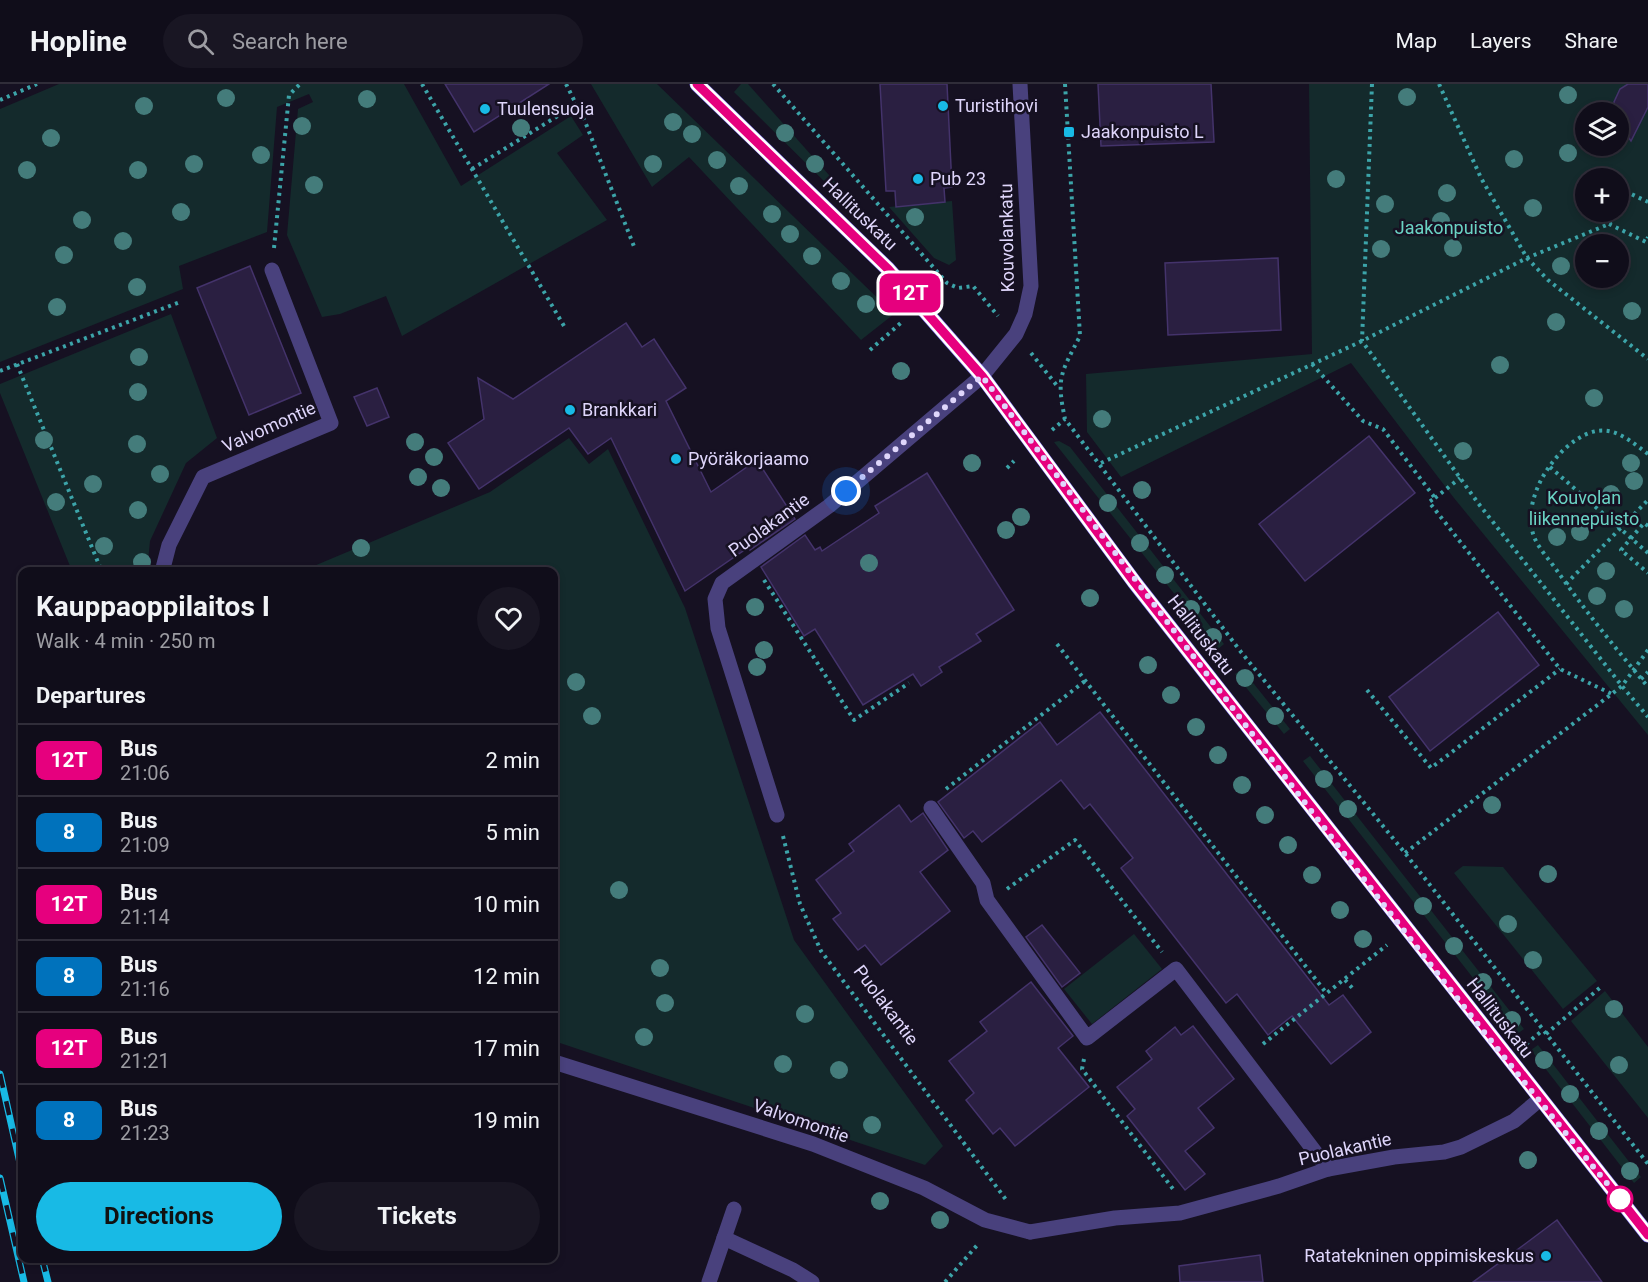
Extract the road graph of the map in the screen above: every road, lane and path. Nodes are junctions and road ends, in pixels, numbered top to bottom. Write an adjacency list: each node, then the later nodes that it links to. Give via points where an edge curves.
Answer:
1 (37, 84): 11 (path)
2 (300, 84): 20 (path, via 289,95)
3 (422, 84): 13 (path)
4 (566, 84): 12 (path)
5 (697, 84): 34 (street, Hallituskatu, via 888,269)
6 (773, 84): 21 (path)
7 (1020, 84): 34 (street, Kouvolankatu, via 1031,286 1016,334)
8 (1065, 84): 35 (path, via 1080,336 1064,366)
9 (1372, 84): 27 (path)
10 (1439, 84): 19 (path, via 1481,178)
11 (0, 100)
12 (576, 104): 13 (path); 18 (path)
13 (472, 169): 26 (path)
14 (1629, 193): 15 (path)
15 (1647, 200)
16 (1609, 224): 17 (path, via 1646,242); 19 (path)
17 (1648, 237)
18 (635, 249)
19 (1527, 258): 27 (path); 29 (path, via 1548,280)
20 (272, 270): 50 (street, Valvomontie, via 331,423 203,477 169,545)
21 (947, 283): 22 (path); 24 (path, via 958,288 973,286)
22 (942, 288)
23 (180, 302): 30 (path)
24 (992, 310)
25 (905, 320): 28 (path)
26 (564, 326)
27 (1362, 341): 31 (path); 41 (path)
28 (870, 350)
29 (1648, 359)
30 (17, 364): 32 (path); 49 (path)
31 (1312, 364): 39 (path); 42 (path, via 1363,421 1383,429)
32 (0, 370)
33 (1046, 373): 35 (path)
34 (982, 376): 48 (street, Puolakantie, via 829,506); 81 (street, Hallituskatu, via 1135,583)
35 (1059, 387): 36 (path)
36 (1065, 419): 37 (path); 39 (path)
37 (1049, 433)
38 (1648, 454): 40 (path, via 1624,436 1605,430 1588,432 1571,443)
39 (1101, 463): 68 (path, via 1241,652)
40 (1550, 467): 45 (path); 52 (path, via 1531,503 1534,538)
41 (1460, 478): 42 (path); 61 (path)
42 (1435, 498): 55 (path, via 1429,502)
43 (1648, 500): 45 (path)
44 (1648, 526): 46 (path, via 1644,523)
45 (1619, 527): 46 (path); 52 (path)
46 (1632, 538): 47 (path); 51 (path, via 1621,550)
47 (1648, 553)
48 (752, 561): 60 (path, via 854,720); 67 (street, Puolakantie, via 722,583 715,599 718,628)
49 (100, 567)
50 (163, 567)
51 (1648, 573)
52 (1566, 584): 56 (path)
53 (1057, 644): 59 (path)
54 (1648, 650): 56 (path)
55 (1560, 669): 63 (path, via 1431,768); 64 (path)
56 (1633, 669): 58 (path); 61 (path)
57 (1648, 672): 58 (path)
58 (1641, 679): 62 (path)
59 (1085, 681): 66 (path); 75 (path)
60 (909, 683)
61 (1622, 686): 64 (path); 65 (path)
62 (1648, 687)
63 (1366, 690)
64 (1612, 694): 68 (path)
65 (1648, 717)
66 (933, 802): 69 (street)
67 (777, 815): 86 (path, Puolakantie, via 800,904 821,951)
68 (1405, 854): 76 (path)
69 (982, 883): 71 (path, via 1003,892 1076,840); 77 (street, via 987,900)
70 (1387, 945): 72 (path)
71 (1176, 969): 77 (street); 79 (street)
72 (1345, 980): 74 (path); 75 (path)
73 (1602, 986): 76 (path)
74 (1355, 991)
75 (1327, 994): 79 (path)
76 (1544, 1032): 78 (path); 82 (path)
77 (1087, 1038): 85 (path, via 1082,1069 1176,1193)
78 (1523, 1046)
79 (1243, 1060): 83 (street)
80 (558, 1063): 86 (street, Valvomontie, via 813,1144 924,1188 985,1220)
81 (1539, 1100): 83 (street, Puolakantie, via 1514,1121 1461,1147); 87 (street, Hallituskatu)
82 (1648, 1164)
83 (1328, 1169): 85 (street, Puolakantie)
84 (734, 1209): 88 (street)
85 (1180, 1213): 86 (street, Puolakantie, via 1115,1218)
86 (1030, 1232)
87 (1648, 1235)
88 (724, 1238): 90 (street); 91 (street, via 793,1269)
89 (979, 1243): 92 (path)
90 (709, 1282)
91 (812, 1282)
92 (945, 1282)

